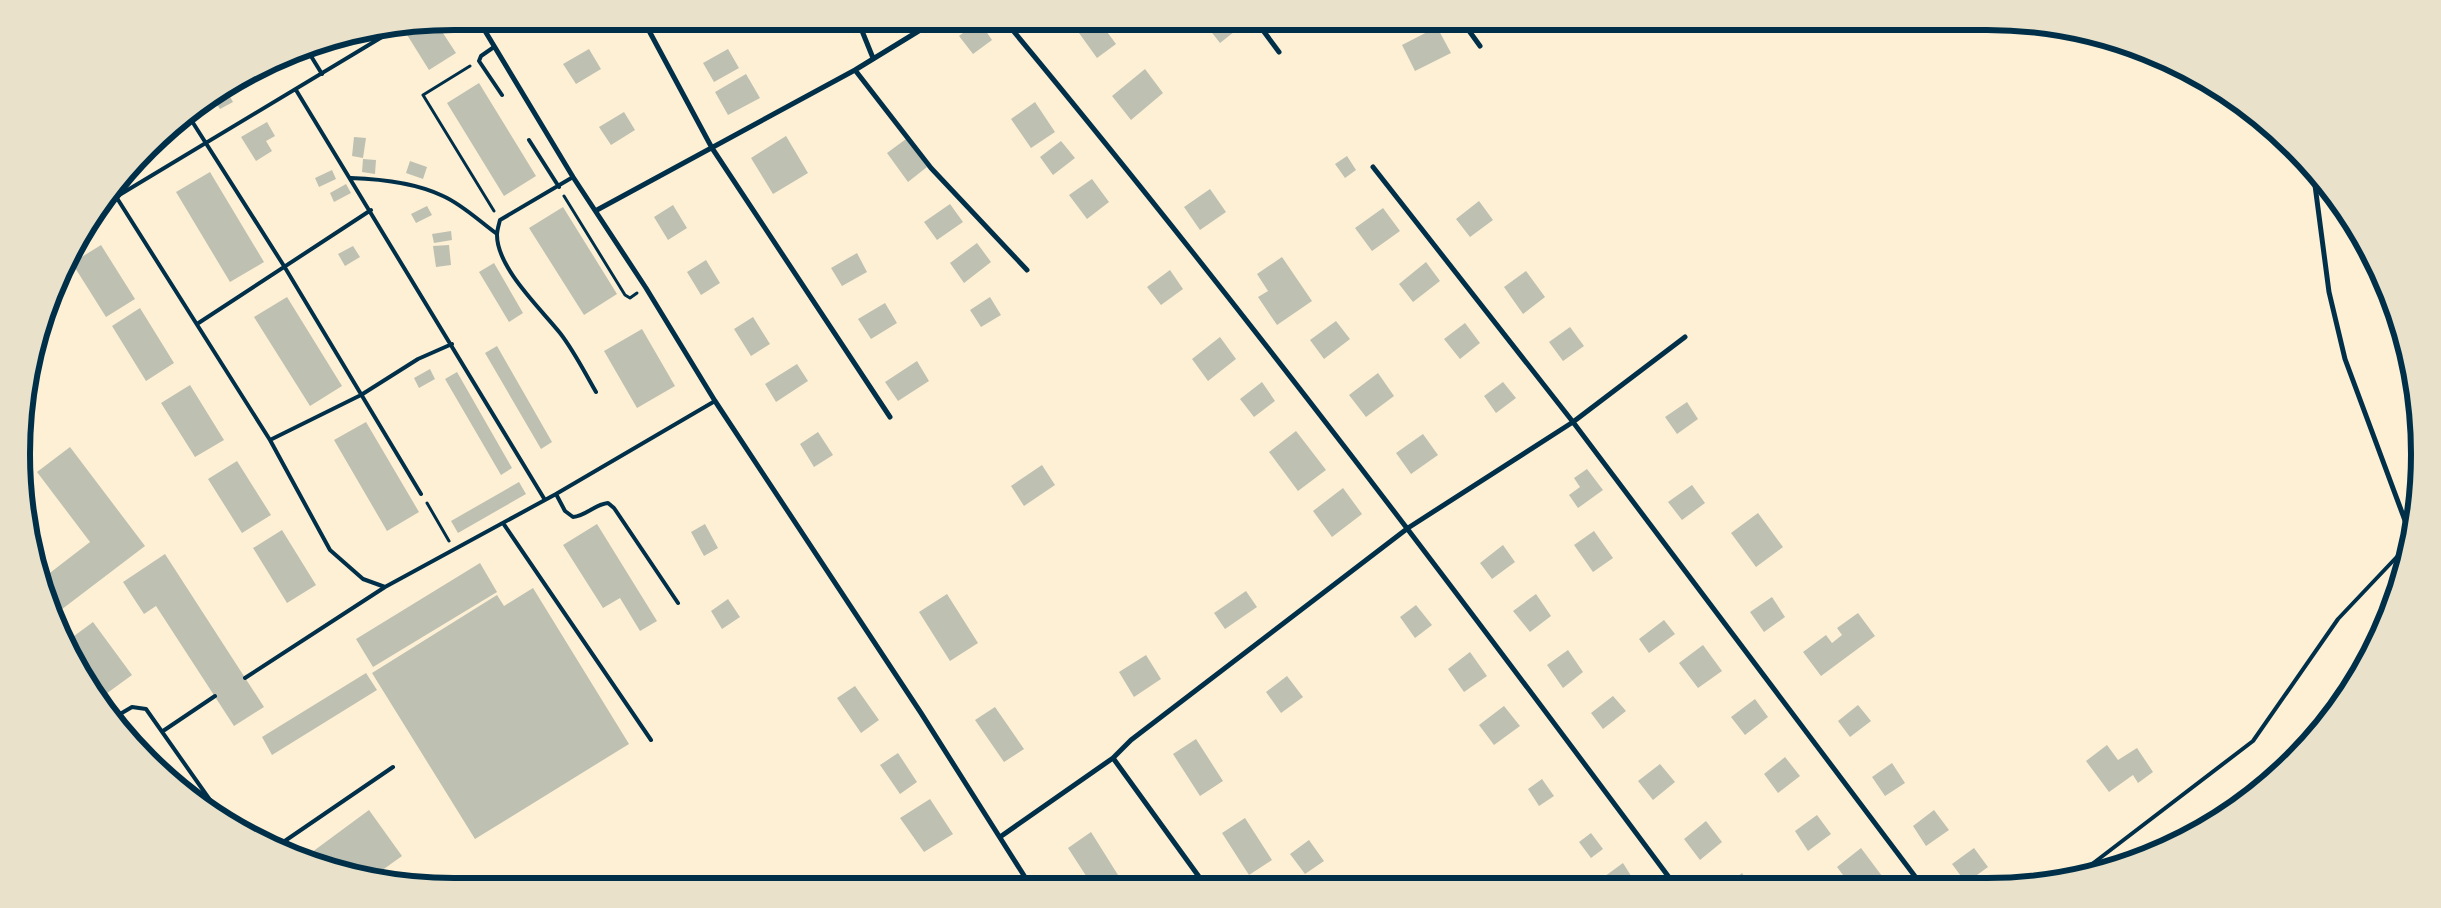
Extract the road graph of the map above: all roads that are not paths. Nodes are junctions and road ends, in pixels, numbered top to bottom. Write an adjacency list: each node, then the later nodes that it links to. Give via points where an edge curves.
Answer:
1 (484, 30): 10 (street)
2 (649, 30): 21 (street)
3 (862, 30): 13 (street)
4 (920, 30): 13 (street)
5 (1012, 30): 48 (street, via 1174,226)
6 (1263, 30): 11 (street)
7 (1468, 30): 9 (street)
8 (382, 36): 15 (lane)
9 (1480, 46)
10 (494, 47): 17 (lane, via 479,61); 23 (street)
11 (1279, 52)
12 (311, 56): 15 (lane)
13 (873, 58): 14 (street)
14 (855, 70): 21 (street); 33 (street, via 931,168)
15 (322, 74): 16 (lane)
16 (296, 90): 20 (lane); 24 (lane)
17 (502, 95)
18 (192, 121): 20 (lane)
19 (529, 140): 25 (lane)
20 (206, 143): 27 (lane); 32 (lane)
21 (712, 148): 30 (street); 40 (street)
22 (1373, 168): 41 (street)
23 (573, 176): 25 (lane); 30 (street)
24 (351, 178): 29 (lane); 31 (lane, via 430,190 459,204)
25 (559, 186): 31 (lane, via 500,220)
26 (2316, 187): 46 (street, via 2329,292 2344,359)
27 (120, 193)
28 (116, 198): 34 (lane)
29 (370, 210): 32 (lane); 36 (lane)
30 (597, 210): 39 (street)
31 (497, 234): 37 (lane, via 501,252 515,279 561,334)
32 (284, 266): 34 (lane); 38 (lane)
33 (1026, 270)
34 (197, 324): 42 (lane)
35 (1685, 336): 41 (street)
36 (452, 344): 38 (lane, via 418,359); 45 (lane)
37 (596, 392)
38 (361, 394): 42 (lane); 43 (lane)
39 (715, 401): 44 (lane); 60 (street)
40 (890, 417)
41 (1572, 422): 48 (street); 66 (street)
42 (270, 440): 50 (lane, via 330,550 363,578)
43 (421, 494)
44 (556, 494): 45 (lane); 51 (lane, via 573,517 600,504 608,503 614,508)
45 (545, 500): 47 (lane)
46 (2405, 521)
47 (503, 523): 50 (lane); 56 (lane)
48 (1408, 528): 57 (street, via 1131,740); 65 (street)
49 (2399, 554): 62 (lane, via 2338,619 2253,741)
50 (385, 588): 52 (lane)
51 (678, 603)
52 (245, 678)
53 (215, 696): 55 (lane)
54 (120, 714): 55 (lane, via 132,708 146,709)
55 (163, 731): 59 (lane)
56 (651, 740)
57 (1113, 758): 60 (street); 64 (street)
58 (393, 767): 61 (lane)
59 (212, 802)
60 (1000, 836): 63 (street)
61 (283, 842)
62 (2090, 866)
63 (1026, 878)
64 (1200, 878)
65 (1670, 878)
66 (1916, 878)

